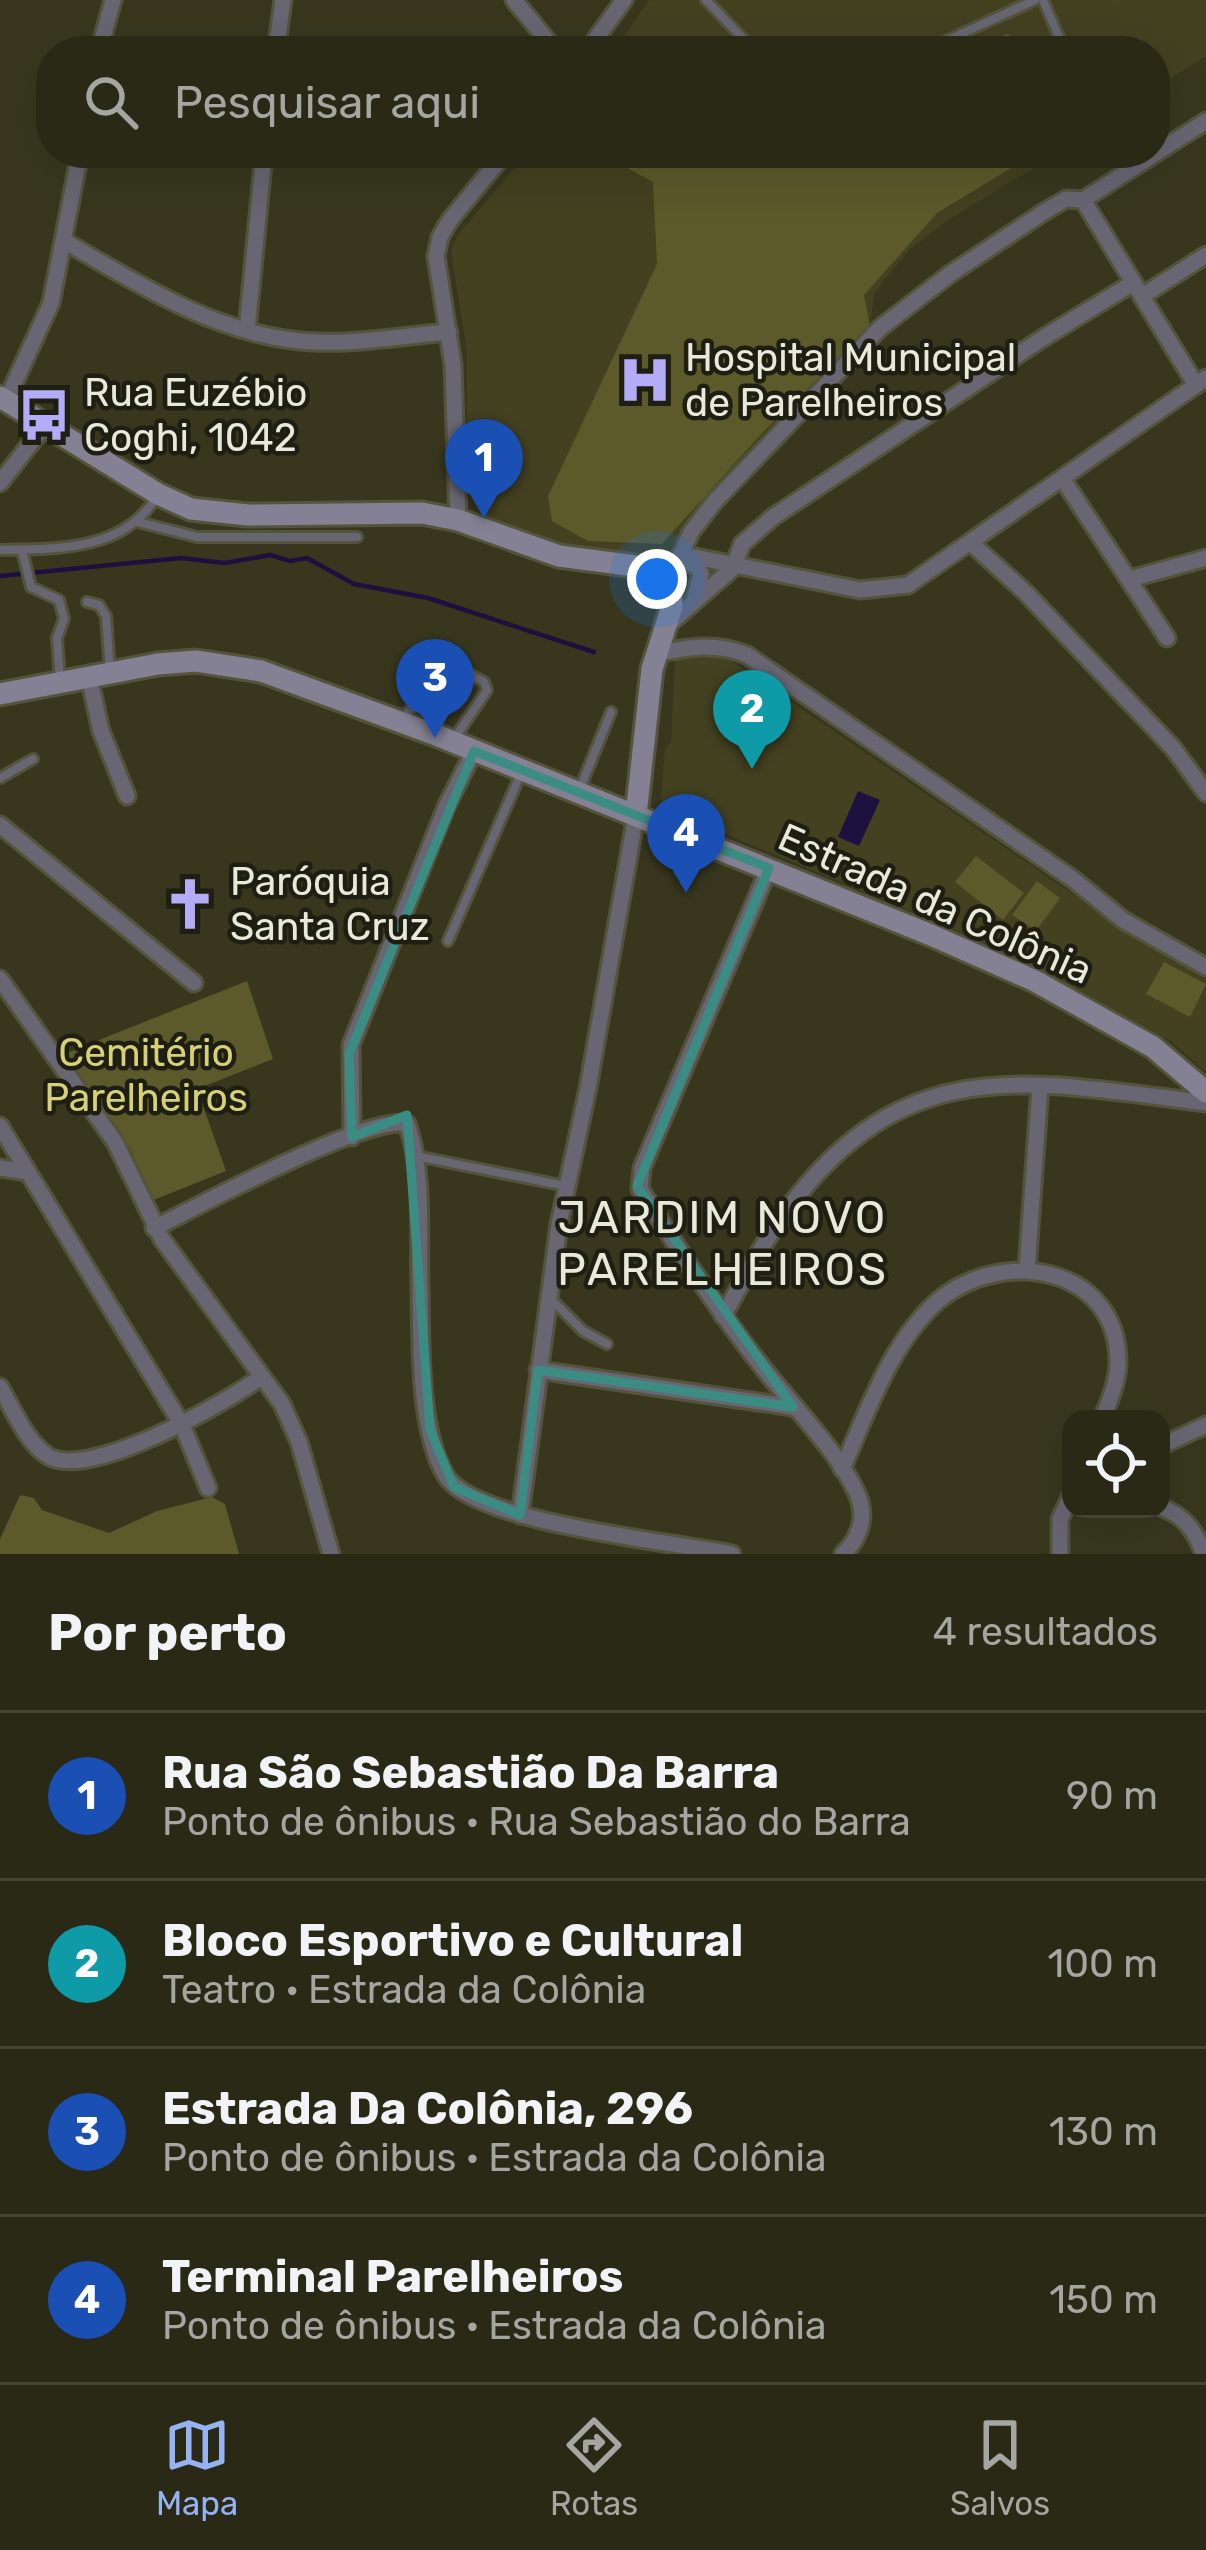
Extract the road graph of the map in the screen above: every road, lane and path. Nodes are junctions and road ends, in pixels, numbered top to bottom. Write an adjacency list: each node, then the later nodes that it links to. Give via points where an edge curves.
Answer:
1 (112, 0): 7 (street)
2 (283, 0): 8 (street)
3 (514, 0): 9 (street)
4 (624, 0): 10 (street)
5 (706, 0): 11 (lane)
6 (1039, 0): 12 (lane); 13 (lane)
7 (103, 36)
8 (278, 36)
9 (544, 36)
10 (598, 36)
11 (741, 36)
12 (958, 36)
13 (1057, 36)
14 (1206, 121): 15 (street)
15 (1170, 144)
16 (77, 168): 21 (street)
17 (262, 168): 24 (street)
18 (493, 168): 25 (street, via 440,237)
19 (1133, 168): 20 (street)
20 (1083, 200): 23 (street); 39 (street, via 1036,217 880,328 715,501)
21 (64, 241): 24 (street, via 149,291); 27 (street, via 51,303)
22 (1206, 255): 23 (street)
23 (1137, 290): 26 (street); 41 (street, via 1043,338 773,517 742,544)
24 (247, 330): 25 (street, via 317,341)
25 (449, 332): 32 (street)
26 (1201, 382): 29 (street)
27 (4, 398): 28 (main road)
28 (45, 425): 30 (street); 31 (main road)
29 (1063, 478): 35 (street); 42 (street)
30 (0, 483)
31 (158, 494): 32 (main road, via 224,514); 33 (lane)
32 (458, 520): 40 (main road, via 560,556)
33 (138, 522): 34 (lane, via 197,537); 37 (lane, via 100,541)
34 (357, 537)
35 (972, 544): 41 (street, via 908,585 874,592); 56 (street)
36 (0, 550): 37 (lane)
37 (22, 550): 49 (lane, via 27,581 59,600)
38 (1206, 558): 42 (street)
39 (679, 559): 40 (street); 41 (street); 43 (street, via 701,574)
40 (644, 567): 45 (main road, via 671,595)
41 (733, 568): 43 (street)
42 (1130, 579): 46 (street)
43 (694, 601): 45 (street)
44 (87, 602): 48 (lane, via 106,616)
45 (670, 622): 47 (main road)
46 (1167, 638)
47 (656, 655): 62 (main road); 66 (street, via 716,646 747,656 1123,920)
48 (100, 675): 49 (main road, Estrada da Colônia); 52 (main road, Estrada da Colônia, via 225,663); 61 (street, via 101,731)
49 (61, 682): 50 (main road, Estrada da Colônia)
50 (0, 694)
51 (611, 712): 59 (lane)
52 (401, 722): 53 (main road, Estrada da Colônia); 53 (lane, via 450,663 487,690)
53 (453, 742): 54 (main road, Estrada da Colônia)
54 (474, 751): 57 (main road, Estrada da Colônia); 73 (street, via 351,1045)
55 (33, 759): 58 (lane)
56 (1197, 766): 60 (street)
57 (523, 770): 59 (main road, Estrada da Colônia); 65 (lane)
58 (0, 778)
59 (578, 792): 62 (main road, Estrada da Colônia)
60 (1206, 793)
61 (127, 796)
62 (636, 815): 64 (main road, Estrada da Colônia); 77 (street)
63 (0, 825): 68 (street)
64 (766, 875): 70 (main road, Estrada da Colônia, via 1034,981 1153,1048); 81 (street, via 639,1179)
65 (448, 941)
66 (1206, 967)
67 (0, 979): 78 (street, via 104,1124)
68 (194, 983)
69 (1040, 1087): 71 (street); 79 (street); 81 (street, via 963,1087 868,1126 779,1220)
70 (1206, 1092)
71 (1206, 1103)
72 (0, 1126): 76 (street)
73 (352, 1137): 74 (street, via 407,1124); 78 (street)
74 (415, 1156): 77 (lane); 94 (street, via 434,1449 454,1487)
75 (0, 1168): 76 (street)
76 (28, 1172): 88 (street)
77 (568, 1186): 80 (street)
78 (154, 1228): 84 (street)
79 (1027, 1269): 87 (street, via 1070,1281 1107,1321 1118,1366); 91 (street, via 990,1272 958,1287 917,1323)
80 (549, 1297): 82 (lane); 83 (street)
81 (723, 1316): 86 (street)
82 (607, 1344)
83 (538, 1370): 86 (street); 94 (street)
84 (261, 1377): 88 (street); 97 (street, via 299,1442)
85 (0, 1387): 88 (street, via 38,1447 57,1460 92,1458)
86 (794, 1407): 91 (street)
87 (1105, 1410)
88 (182, 1425): 92 (street)
89 (1206, 1426): 90 (street)
90 (1170, 1442)
91 (842, 1468): 99 (street, via 863,1516)
92 (208, 1488)
93 (1170, 1510): 96 (street, via 1195,1532)
94 (520, 1515): 98 (street)
95 (1062, 1515): 100 (street)
96 (1204, 1553)
97 (331, 1554)
98 (732, 1554)
99 (843, 1554)
100 (1060, 1554)

